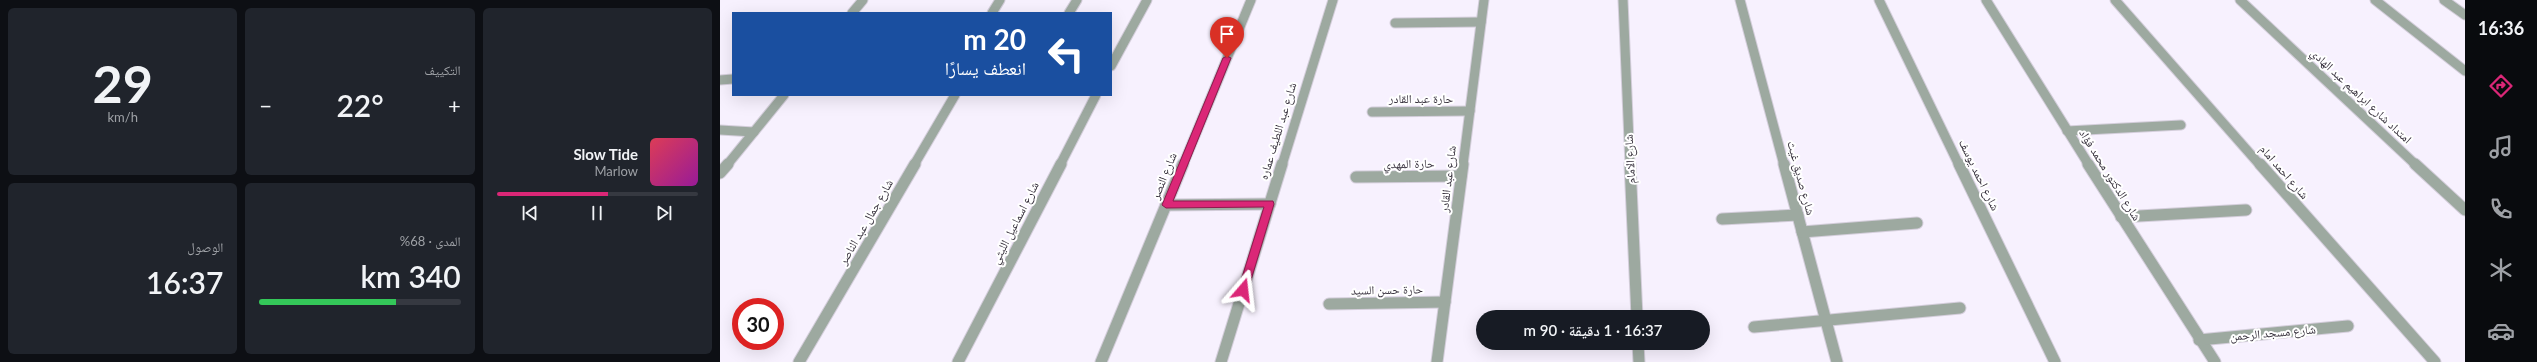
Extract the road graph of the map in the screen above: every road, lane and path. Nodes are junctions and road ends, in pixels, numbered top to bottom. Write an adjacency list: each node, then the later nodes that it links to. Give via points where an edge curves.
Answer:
1 (863, 0): 16 (street)
2 (1000, 0): 17 (street)
3 (1077, 0): 18 (street)
4 (1147, 0): 22 (street)
5 (1251, 0): 39 (street, شارع النصر)
6 (1333, 0): 38 (street, شارع عبد اللطيف عماره)
7 (1484, 0): 21 (street, شارع عبد القادر)
8 (1623, 0): 50 (street, شارع الامام)
9 (1740, 0): 42 (street, شارع صديق غيث)
10 (1879, 0): 63 (street, شارع احمد يوسف)
11 (1986, 0): 33 (street, شارع الدكتور محمد فؤاد)
12 (2115, 0): 65 (street, شارع احمد امام)
13 (2240, 0): 41 (street, امتداد شارع ابراهيم عبد الهادي)
14 (2375, 0): 23 (street)
15 (2444, 0): 19 (street)
16 (853, 12)
17 (993, 12)
18 (1070, 12)
19 (2465, 16)
20 (1395, 22): 21 (street)
21 (1481, 22): 29 (street, شارع عبد القادر)
22 (1112, 64)
23 (2465, 71)
24 (732, 79): 25 (street)
25 (720, 80)
26 (783, 96): 34 (street)
27 (954, 96): 56 (street, شارع جمال عبد الناصر)
28 (1095, 96): 57 (street, شارع اسماعيل الليثي)
29 (1470, 111): 30 (street, حارة عبد القادر); 36 (street, شارع عبد القادر)
30 (1372, 112)
31 (2182, 125): 33 (street)
32 (720, 130): 34 (street)
33 (2067, 131): 43 (street, شارع الدكتور محمد فؤاد)
34 (754, 132): 35 (street)
35 (720, 173)
36 (1462, 176): 37 (street, حارة المهدي); 47 (street, شارع عبد القادر)
37 (1356, 177)
38 (1270, 204): 39 (street); 59 (street, شارع عبد اللطيف عماره)
39 (1166, 205): 58 (street, شارع النصر)
40 (2246, 210): 43 (street)
41 (2465, 210)
42 (1798, 215): 44 (street); 46 (street, شارع صديق غيث)
43 (2121, 217): 54 (street, شارع الدكتور محمد فؤاد)
44 (1722, 219)
45 (1916, 223): 46 (street)
46 (1802, 232): 51 (street, شارع صديق غيث)
47 (1445, 302): 48 (street, حارة حسن السيد); 60 (street, شارع عبد القادر)
48 (1329, 304)
49 (1960, 308): 51 (street)
50 (1637, 310)
51 (1826, 320): 53 (street); 62 (street, شارع صديق غيث)
52 (2348, 326): 54 (street, شارع مسجد الرحمن)
53 (1754, 327)
54 (2199, 340): 64 (street, شارع الدكتور محمد فؤاد)
55 (1638, 350): 61 (street)
56 (800, 362)
57 (958, 362)
58 (1102, 362)
59 (1221, 362)
60 (1437, 362)
61 (1639, 362)
62 (1837, 362)
63 (2055, 362)
64 (2215, 362)
65 (2435, 362)

